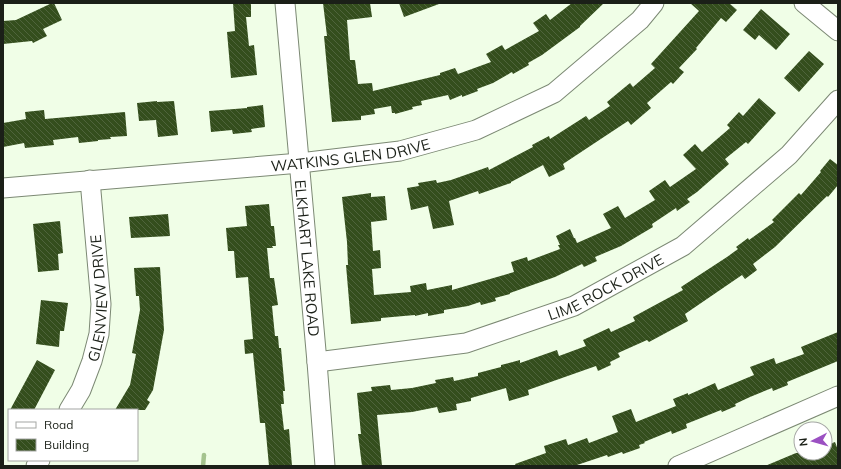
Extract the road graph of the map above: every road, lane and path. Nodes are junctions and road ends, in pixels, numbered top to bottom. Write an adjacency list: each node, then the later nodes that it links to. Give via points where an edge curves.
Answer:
1 (285, 3): 6 (street, ELKHART LAKE ROAD)
2 (654, 3): 6 (street, WATKINS GLEN DRIVE, via 640,20 554,93 476,130 400,151)
3 (804, 3): 4 (street)
4 (838, 31)
5 (838, 100): 9 (street, LIME ROCK DRIVE, via 789,155 683,246 574,306 466,343)
6 (300, 163): 7 (street, WATKINS GLEN DRIVE); 9 (street, ELKHART LAKE ROAD)
7 (90, 180): 8 (street, WATKINS GLEN DRIVE); 11 (street, GLENVIEW DRIVE, via 101,304 99,334 92,362 81,390)
8 (3, 188)
9 (317, 362): 12 (street, ELKHART LAKE ROAD)
10 (838, 396): 13 (street)
11 (70, 409)
12 (325, 466)
13 (678, 466)

